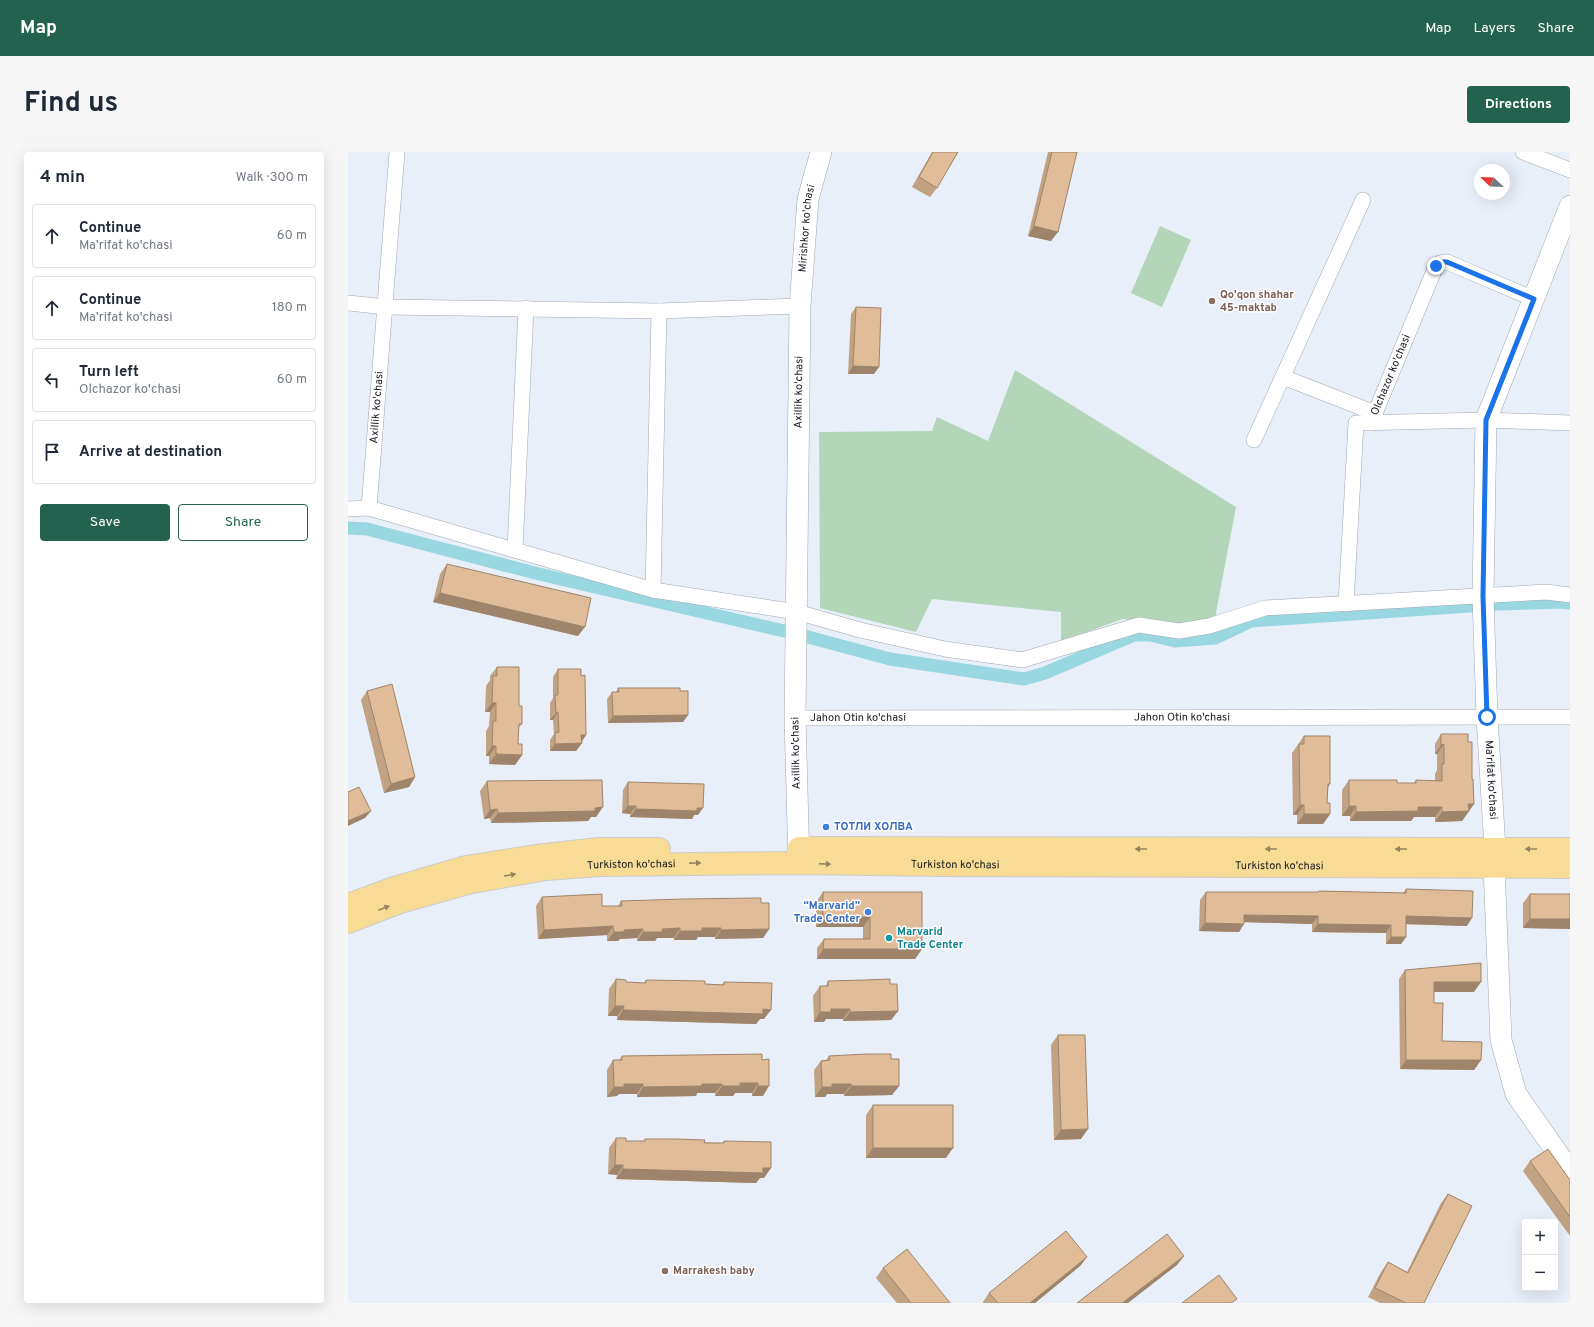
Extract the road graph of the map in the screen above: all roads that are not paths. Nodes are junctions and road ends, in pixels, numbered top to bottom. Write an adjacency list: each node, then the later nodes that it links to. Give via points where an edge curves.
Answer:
1 (396, 152): 9 (street, Axillik ko'chasi)
2 (821, 152): 10 (street, Mirishkor ko'chasi, via 808,199)
3 (1523, 152): 4 (street)
4 (1570, 170)
5 (1363, 200): 13 (street)
6 (1570, 206): 7 (street, Ma’rifat ko'chasi)
7 (1534, 299): 14 (street, Olchazor ko'chasi, via 1447,262 1440,262 1436,266); 15 (street, Ma’rifat ko'chasi)
8 (348, 303): 9 (street)
9 (386, 306): 11 (street); 18 (street, Axillik ko'chasi)
10 (800, 306): 12 (street); 25 (street, Axillik ko'chasi)
11 (526, 308): 12 (street); 20 (street)
12 (659, 311): 21 (street)
13 (1283, 376): 14 (street); 17 (street)
14 (1373, 418): 15 (street); 23 (street, Olchazor ko'chasi, via 1356,423)
15 (1486, 420): 16 (street); 24 (street, Ma’rifat ko'chasi)
16 (1570, 423)
17 (1254, 440)
18 (370, 508): 19 (street); 20 (street)
19 (348, 509)
20 (515, 550): 21 (street)
21 (653, 590): 25 (street)
22 (1570, 596): 24 (street, via 1547,592)
23 (1346, 604): 24 (street); 25 (street, via 1265,608 1209,626 1179,631 1139,624 1022,660 945,649)
24 (1484, 606): 26 (street, Ma’rifat ko'chasi)
25 (797, 616): 28 (street, Axillik ko'chasi)
26 (1487, 717): 27 (street, Jahon Otin ko'chasi); 28 (street, Jahon Otin ko'chasi); 31 (street, Ma’rifat ko'chasi)
27 (1570, 717)
28 (795, 718): 30 (street, Axillik ko'chasi)
29 (1570, 849): 31 (main road, Turkiston ko'chasi, one-way to 31)
30 (799, 855): 31 (main road, Turkiston ko'chasi, via 950,865); 33 (main road, Turkiston ko'chasi, via 599,849 466,867 394,888); 34 (main road, Turkiston ko'chasi, one-way to 30, via 400,902 465,884 546,869)
31 (1494, 858): 32 (main road, Turkiston ko'chasi); 35 (street, Ma’rifat ko'chasi, via 1501,1040 1516,1094)
32 (1570, 867)
33 (348, 905)
34 (348, 922)
35 (1570, 1171)

